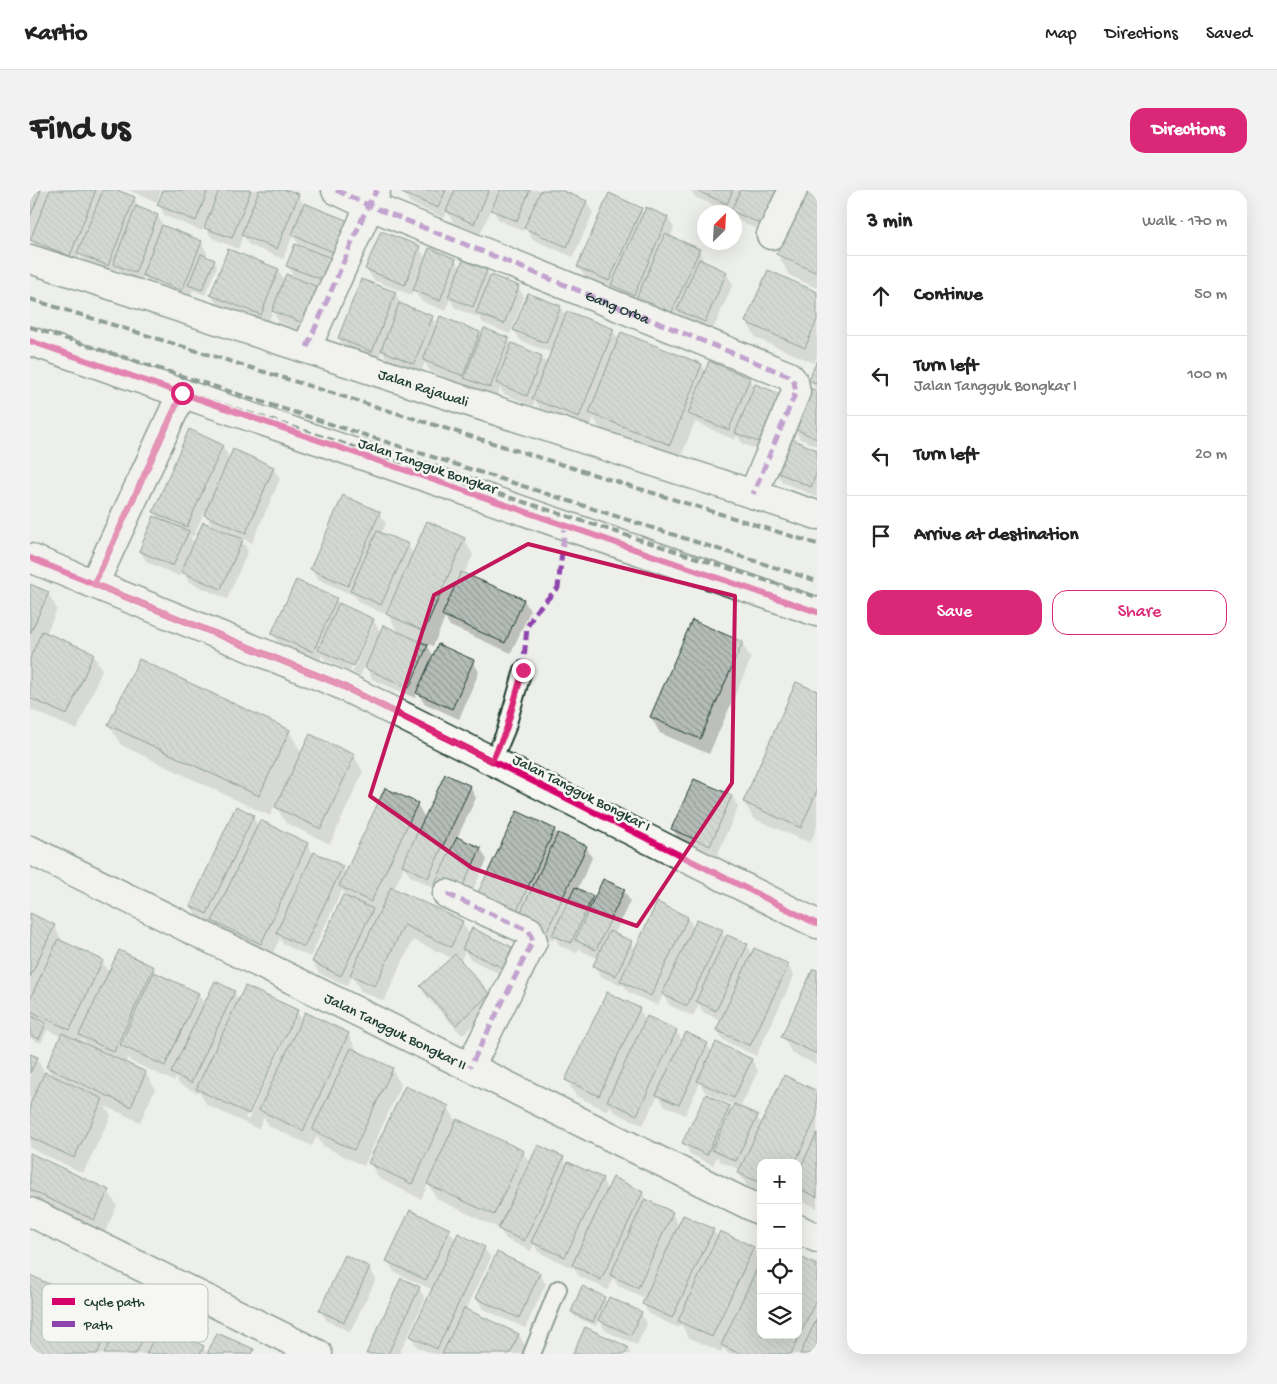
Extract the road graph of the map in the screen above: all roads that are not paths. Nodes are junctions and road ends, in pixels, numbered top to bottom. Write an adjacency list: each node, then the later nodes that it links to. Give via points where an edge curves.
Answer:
1 (336, 190): 3 (street, Gang Orba)
2 (793, 190): 4 (street)
3 (372, 198): 7 (street); 9 (street, Gang Orba, via 789,376 796,392)
4 (771, 235)
5 (30, 258): 7 (street, Jalan Rajawali)
6 (30, 341): 8 (street, Jalan Tangguk Bongkar)
7 (307, 347): 10 (street, Jalan Rajawali)
8 (182, 393): 12 (street); 13 (street, Jalan Tangguk Bongkar)
9 (757, 485)
10 (817, 515)
11 (30, 558): 12 (street, Jalan Tangguk Bongkar I)
12 (94, 584): 15 (street, Jalan Tangguk Bongkar I, via 338,684)
13 (817, 612)
14 (523, 670): 15 (lane, via 506,730)
15 (492, 761): 18 (street, Jalan Tangguk Bongkar I)
16 (30, 850): 19 (street, Jalan Tangguk Bongkar II)
17 (447, 894): 19 (street, via 529,931 533,940)
18 (817, 924)
19 (470, 1067): 20 (street, Jalan Tangguk Bongkar II)
20 (757, 1209)
21 (30, 1212): 24 (street)
22 (802, 1231): 23 (street)
23 (817, 1238)
24 (176, 1284)
25 (558, 1289): 28 (lane)
26 (208, 1300): 27 (street)
27 (318, 1354)
28 (532, 1354)

